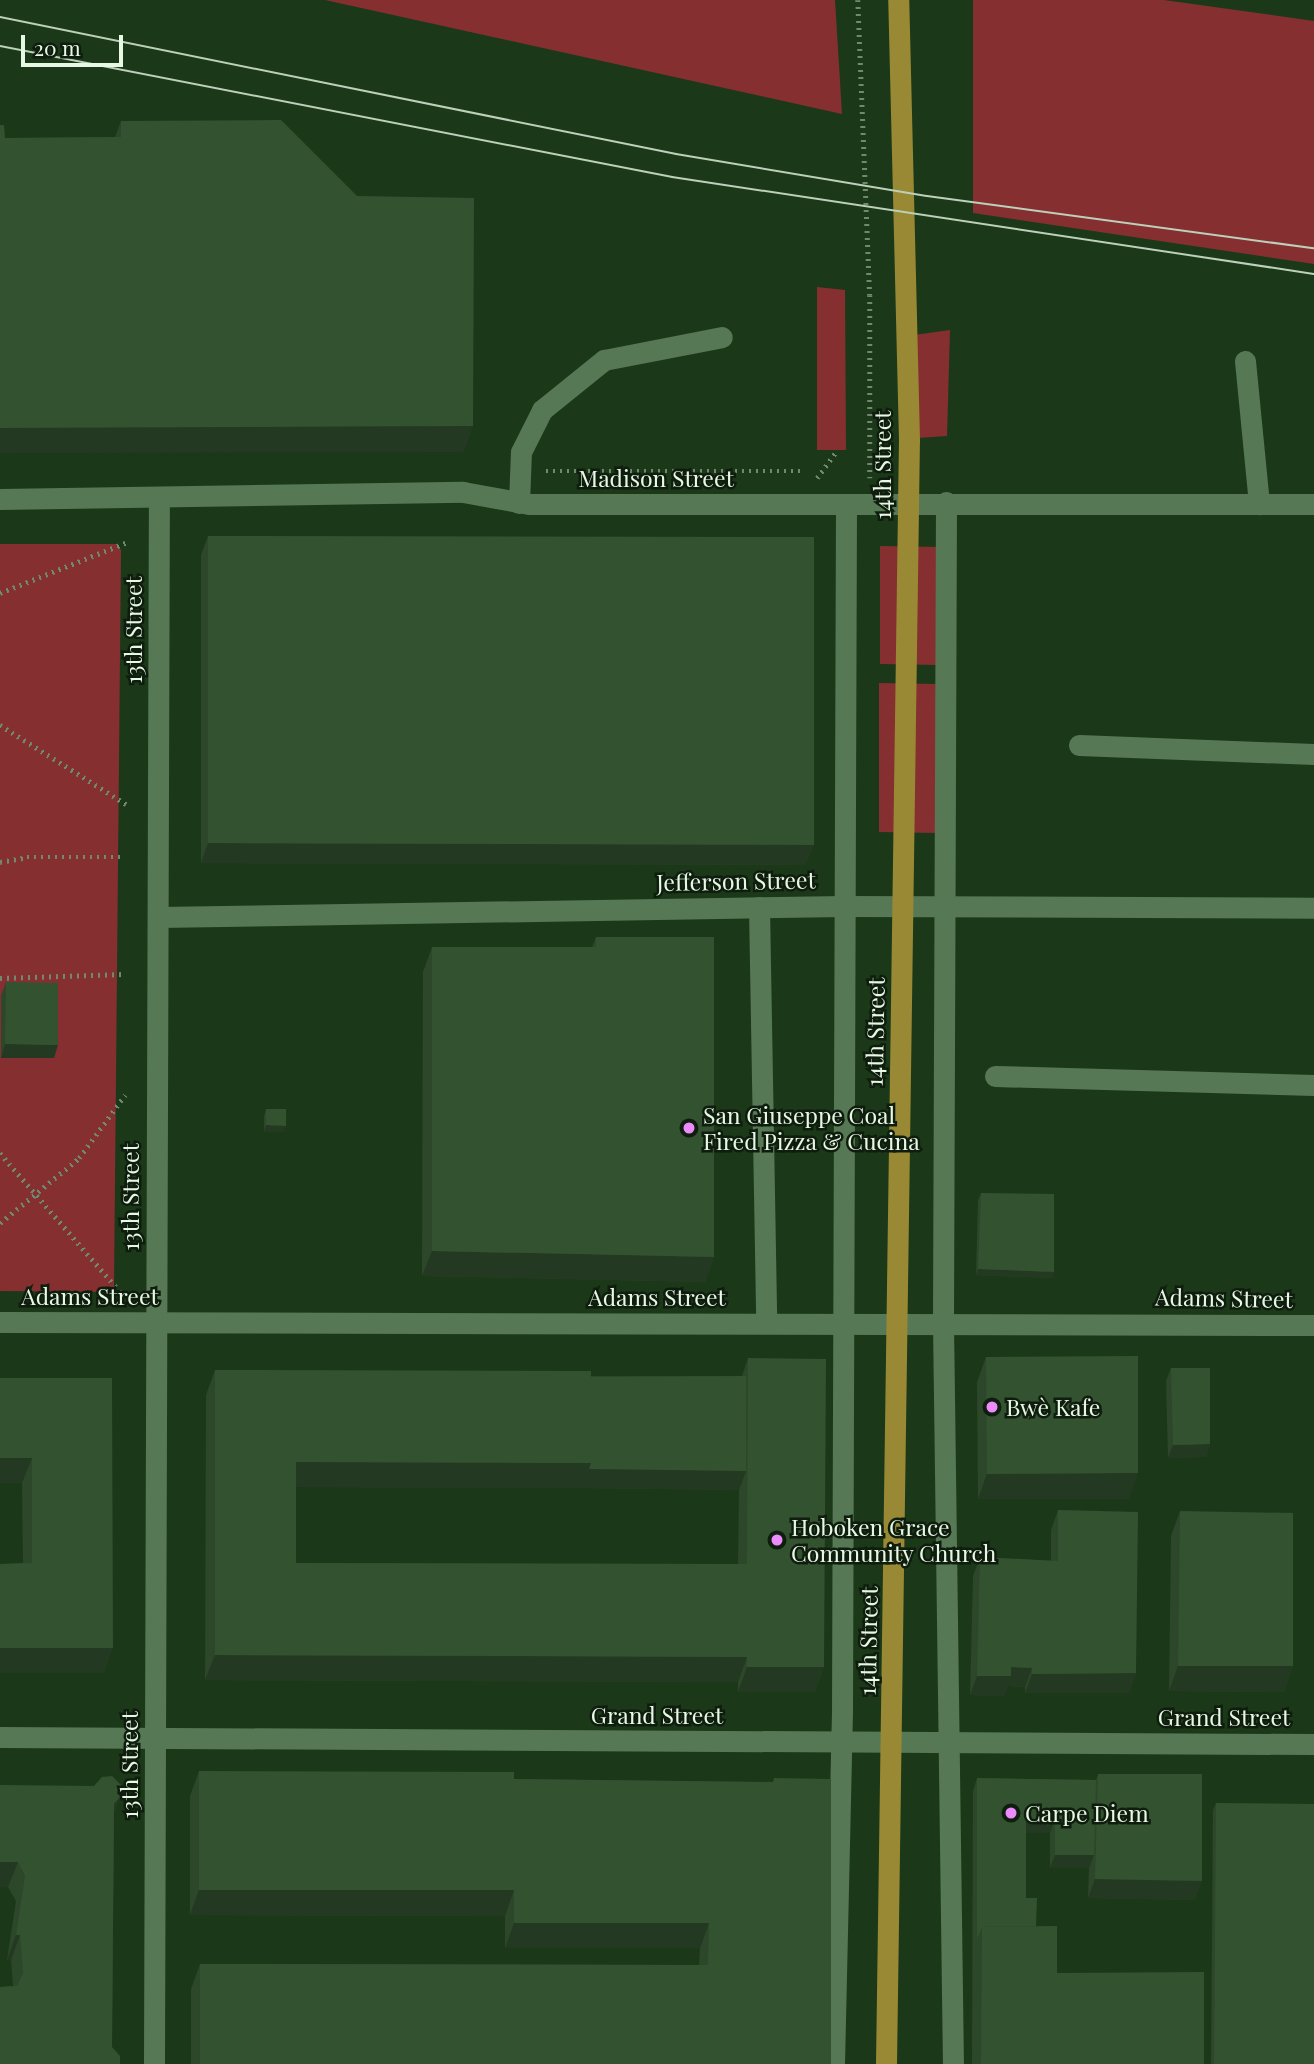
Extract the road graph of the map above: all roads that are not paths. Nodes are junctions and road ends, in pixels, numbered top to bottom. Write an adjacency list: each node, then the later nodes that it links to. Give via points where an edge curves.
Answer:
1 (898, 0): 34 (main road, 14th Street, via 909,440)
2 (722, 337): 7 (street, via 604,360 542,410 521,452)
3 (1245, 361): 8 (street)
4 (0, 499): 5 (street, Madison Street)
5 (159, 499): 7 (street, Madison Street, via 463,492); 17 (street, 13th Street)
6 (950, 502): 8 (street, Madison Street); 10 (street, Madison Street); 15 (street)
7 (519, 503): 10 (street, Madison Street)
8 (1259, 504): 9 (street, Madison Street)
9 (1314, 504)
10 (846, 505): 13 (street, 14th Street)
11 (1079, 745): 12 (street)
12 (1314, 754)
13 (844, 906): 14 (street, Jefferson Street); 15 (street, Jefferson Street); 24 (street, 14th Street)
14 (759, 907): 17 (street, Jefferson Street); 23 (street)
15 (950, 907): 16 (street, Jefferson Street); 22 (street)
16 (1314, 908)
17 (158, 917): 21 (street, 13th Street)
18 (995, 1076): 19 (street)
19 (1314, 1085)
20 (0, 1322): 21 (street, Adams Street)
21 (154, 1322): 23 (street, Adams Street); 28 (street, 13th Street)
22 (948, 1322): 24 (street, Adams Street); 25 (street, Adams Street); 26 (street); 29 (street)
23 (766, 1323): 24 (street, Adams Street)
24 (843, 1323): 30 (street, 14th Street)
25 (1314, 1325)
26 (956, 1707)
27 (0, 1737): 28 (street, Grand Street)
28 (156, 1737): 30 (street, Grand Street); 32 (street, 13th Street)
29 (948, 1742): 30 (street, Grand Street); 31 (street, Grand Street); 35 (street)
30 (841, 1743): 33 (street, 14th Street)
31 (1314, 1744)
32 (153, 2064)
33 (834, 2064)
34 (887, 2064)
35 (953, 2064)

